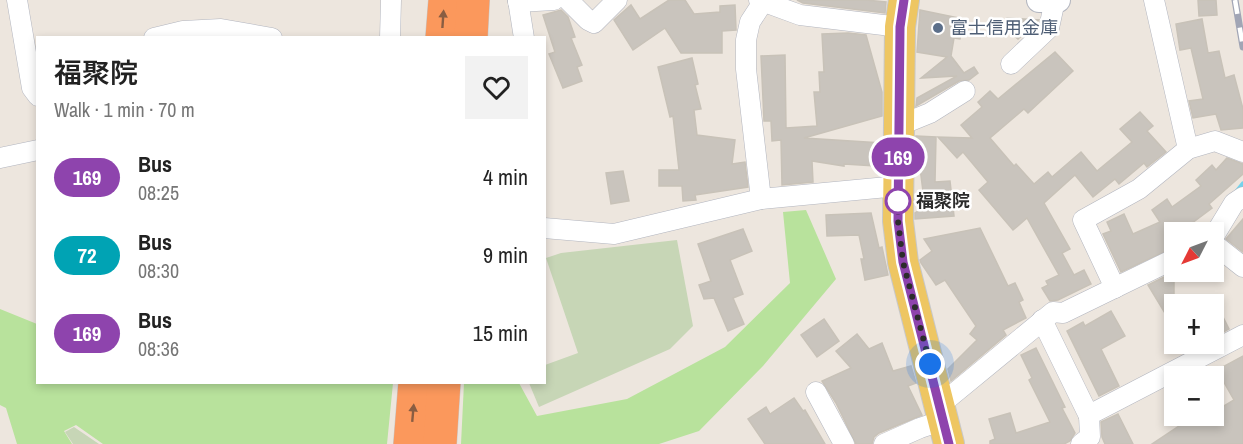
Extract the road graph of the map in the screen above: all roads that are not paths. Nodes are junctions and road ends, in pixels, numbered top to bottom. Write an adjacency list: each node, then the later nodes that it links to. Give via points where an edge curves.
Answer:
1 (17, 0): 22 (street)
2 (391, 0): 16 (street)
3 (445, 0): 17 (highway, one-way to 3)
4 (473, 0): 18 (highway)
5 (554, 0): 11 (street)
6 (568, 0): 7 (street, via 594,23)
7 (616, 0)
8 (1040, 0): 9 (street)
9 (1057, 0): 20 (street, via 1049,28)
10 (1154, 0): 24 (street)
11 (518, 1): 19 (street)
12 (761, 1): 13 (street, via 800,15); 30 (street, via 750,22 746,69)
13 (902, 13): 23 (main road)
14 (162, 36): 15 (street, via 221,30)
15 (259, 36)
16 (390, 36)
17 (442, 36)
18 (471, 36)
19 (524, 36)
20 (1011, 64)
21 (964, 91): 23 (street, via 930,113)
22 (36, 93)
23 (898, 126): 28 (main road)
24 (1188, 148): 26 (street, via 1215,141); 36 (street, via 1139,189 1083,220)
25 (36, 150): 27 (street)
26 (1243, 152)
27 (0, 158)
28 (898, 186): 30 (street); 43 (main road, via 903,262)
29 (1243, 196): 31 (street)
30 (761, 199): 32 (street, via 614,234)
31 (1222, 222)
32 (546, 228)
33 (1224, 252): 35 (street)
34 (1164, 263): 36 (street)
35 (1243, 267)
36 (1113, 283): 37 (street)
37 (1051, 319): 42 (street); 43 (street)
38 (1243, 335): 42 (street)
39 (415, 384): 44 (highway, one-way to 39)
40 (444, 384): 45 (highway)
41 (816, 392): 46 (street)
42 (1089, 416): 48 (street, via 1090,437)
43 (944, 423): 47 (street, via 920,428)
44 (410, 444)
45 (440, 444)
46 (844, 444)
47 (884, 444)
48 (1081, 444)

